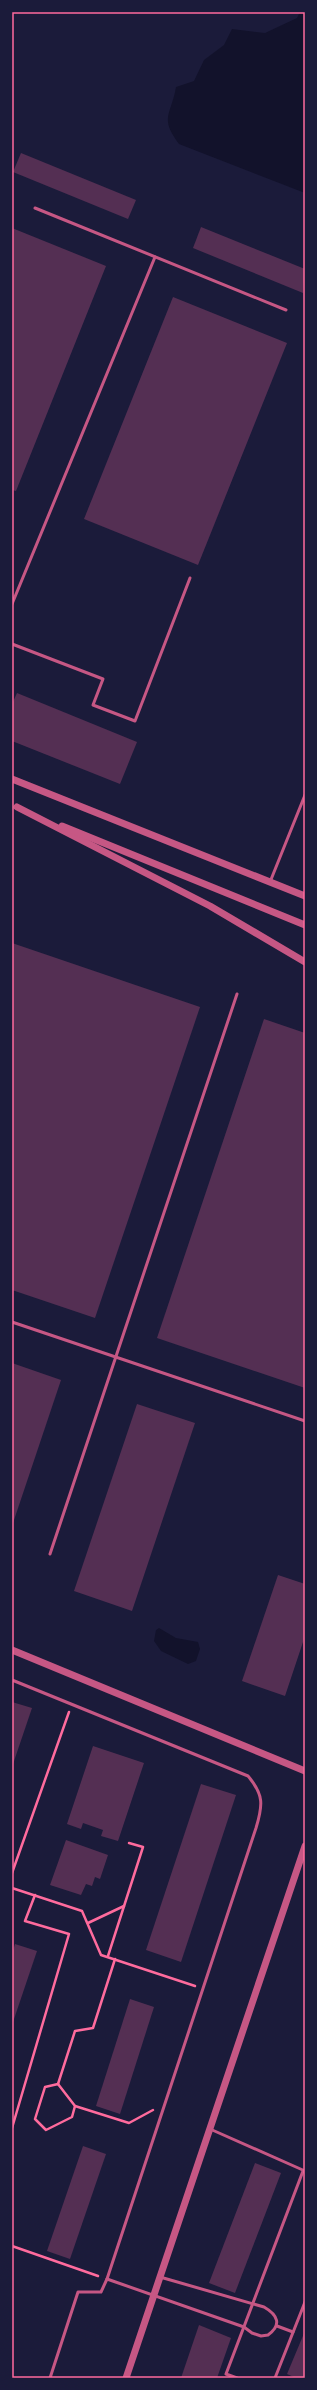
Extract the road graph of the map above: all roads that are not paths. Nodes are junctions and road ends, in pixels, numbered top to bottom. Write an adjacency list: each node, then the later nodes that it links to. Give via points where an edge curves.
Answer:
1 (35, 208): 2 (lane)
2 (154, 257): 3 (lane); 5 (lane)
3 (286, 310)
4 (190, 578): 6 (lane, via 135,721 93,705 103,680)
5 (12, 604)
6 (12, 644)
7 (12, 779): 10 (street)
8 (305, 795): 10 (lane)
9 (15, 806): 12 (street); 13 (street, via 210,906)
10 (270, 882): 11 (street)
11 (305, 896)
12 (305, 925)
13 (305, 962)
14 (237, 994): 16 (lane)
15 (12, 1322): 16 (lane)
16 (116, 1357): 17 (lane); 18 (lane)
17 (305, 1421)
18 (50, 1554)
19 (12, 1650): 21 (street)
20 (12, 1680): 26 (lane, via 248,1776 257,1787 262,1801 261,1814)
21 (305, 1771)
22 (305, 1846): 23 (street)
23 (210, 2129): 24 (lane); 25 (street)
24 (304, 2171): 29 (lane)
25 (160, 2277): 27 (street); 29 (lane)
26 (107, 2279): 27 (lane); 33 (lane, via 101,2292 78,2292)
27 (154, 2295): 31 (lane); 34 (street)
28 (305, 2302): 32 (lane)
29 (252, 2306): 30 (lane, via 264,2307 273,2312 278,2320); 31 (lane)
30 (277, 2326): 31 (lane, via 268,2335 261,2336); 32 (lane)
31 (244, 2327): 35 (lane, via 226,2374)
32 (293, 2332): 36 (lane)
33 (50, 2378)
34 (126, 2378)
35 (237, 2378)
36 (275, 2378)

